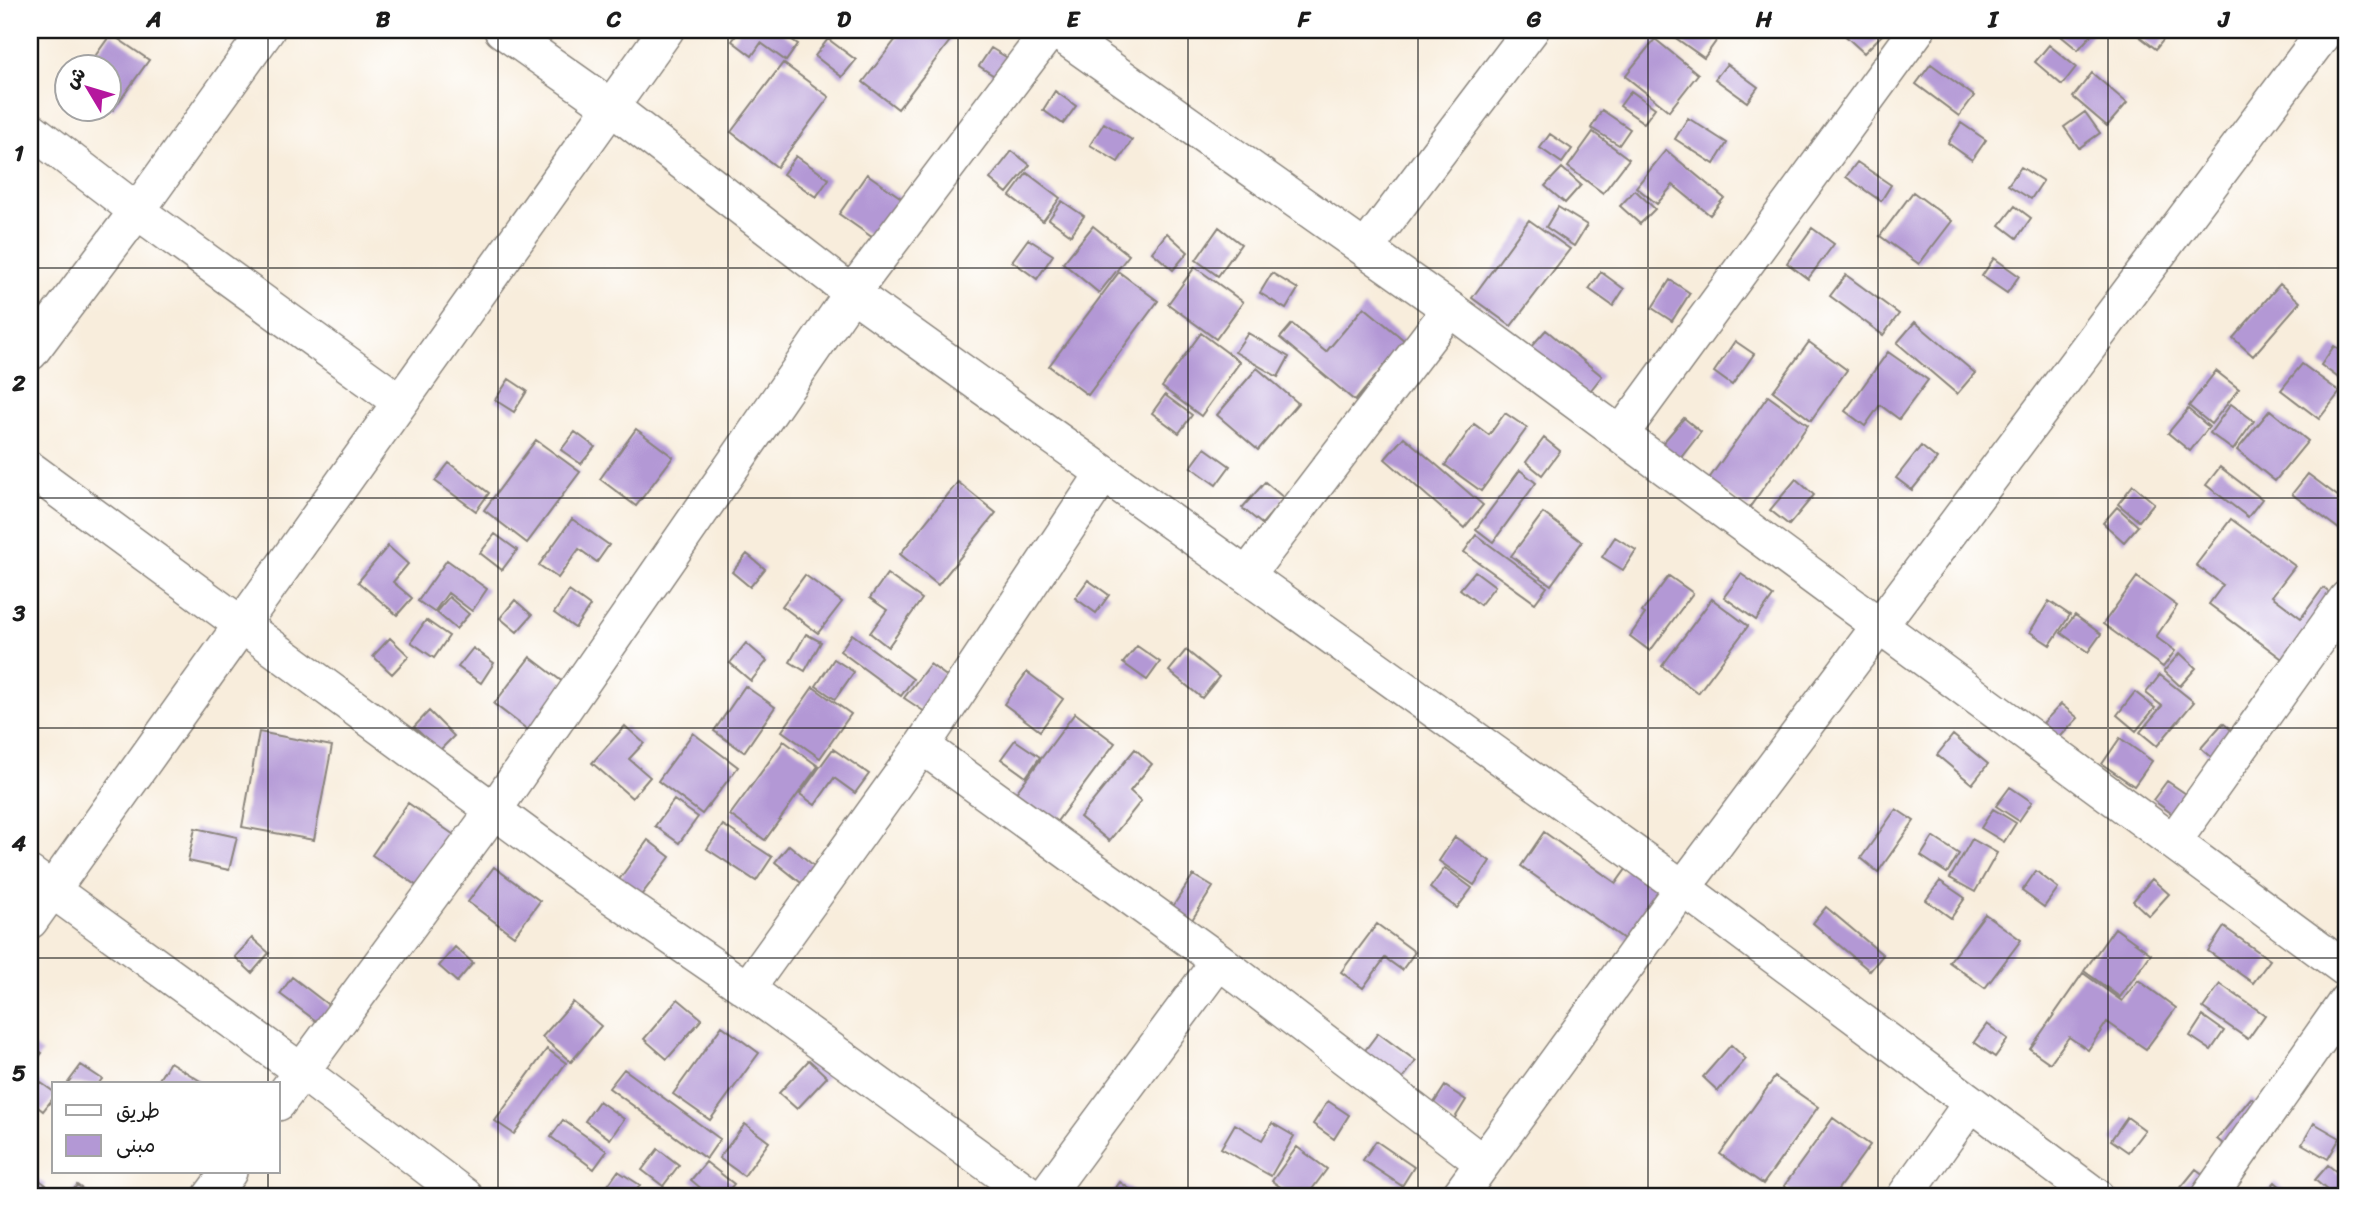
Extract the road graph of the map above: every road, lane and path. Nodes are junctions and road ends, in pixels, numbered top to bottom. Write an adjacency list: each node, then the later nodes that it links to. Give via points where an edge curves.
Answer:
1 (267, 30): 11 (street)
2 (502, 30): 9 (street)
3 (666, 30): 9 (street)
4 (1053, 30): 12 (street); 13 (street)
5 (1531, 30): 12 (street)
6 (1917, 30): 17 (street)
7 (2326, 30): 8 (street); 23 (street)
8 (2347, 45)
9 (611, 107): 13 (street); 16 (street)
10 (30, 129): 11 (street)
11 (137, 211): 15 (street); 16 (street)
12 (1366, 248): 14 (street)
13 (852, 293): 19 (street); 25 (street)
14 (1450, 309): 17 (street); 20 (street)
15 (30, 354)
16 (400, 402): 22 (street)
17 (1621, 434): 23 (street)
18 (30, 469): 22 (street)
19 (1104, 473): 20 (street); 24 (street)
20 (1247, 575): 28 (street)
21 (2347, 598): 26 (street)
22 (240, 625): 25 (street); 27 (street)
23 (1882, 626): 26 (street); 28 (street)
24 (922, 747): 30 (street); 32 (street)
25 (494, 810): 32 (street); 34 (street)
26 (2173, 842): 31 (street)
27 (41, 882): 29 (street); 34 (street)
28 (1683, 888): 36 (street); 37 (street)
29 (30, 920)
30 (1219, 961): 37 (street); 42 (street)
31 (2347, 970)
32 (747, 989): 41 (street)
33 (2347, 1000): 46 (street)
34 (301, 1071): 35 (street); 40 (street)
35 (280, 1100)
36 (1971, 1103): 44 (street); 45 (street)
37 (1483, 1163): 43 (street)
38 (228, 1174): 39 (street)
39 (211, 1196)
40 (465, 1196)
41 (1032, 1196)
42 (1045, 1196)
43 (1459, 1196)
44 (1905, 1196)
45 (2096, 1196)
46 (2208, 1196)

